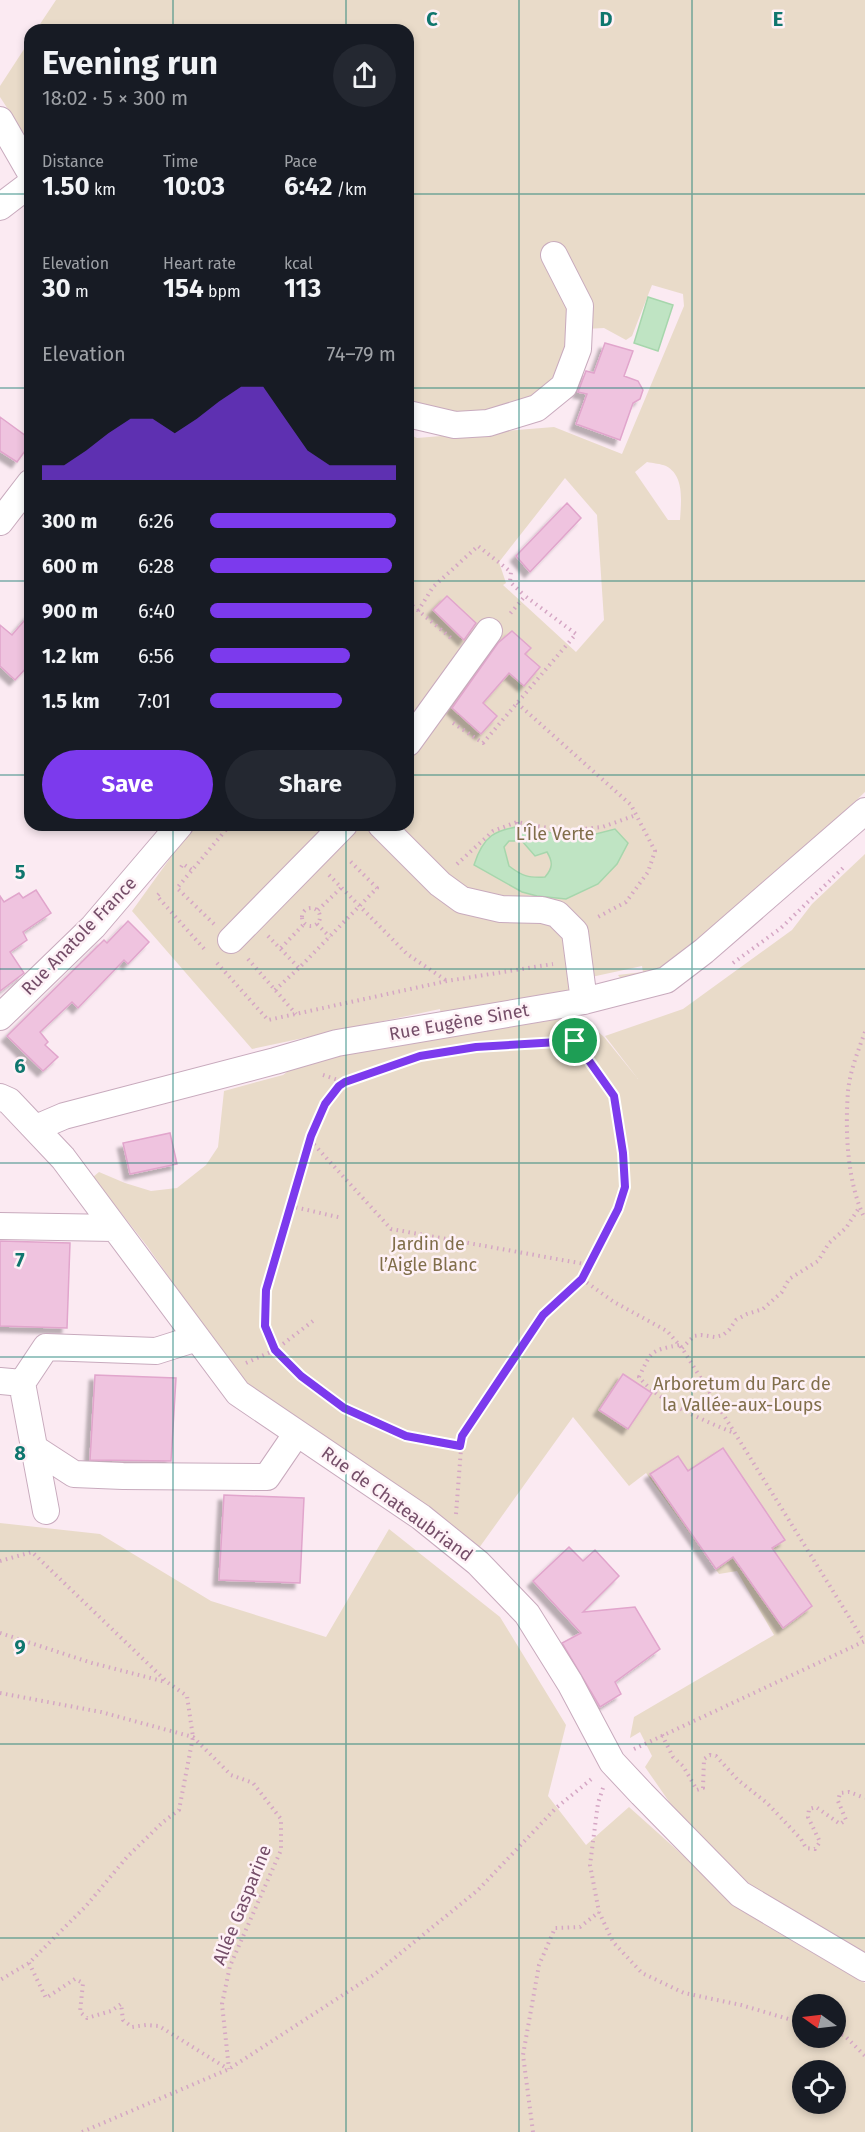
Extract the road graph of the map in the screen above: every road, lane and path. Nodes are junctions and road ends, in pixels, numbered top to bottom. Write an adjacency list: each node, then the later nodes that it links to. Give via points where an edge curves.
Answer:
1 (0, 120): 2 (street)
2 (24, 162)
3 (24, 189): 4 (street)
4 (0, 207)
5 (554, 255): 6 (street, via 580,306 578,349 564,386 537,408 488,423 455,425)
6 (414, 415)
7 (24, 491): 8 (street)
8 (0, 522)
9 (525, 596): 11 (path, via 510,582 511,572 477,546 434,587); 12 (path, via 501,626); 14 (path, via 576,634)
10 (414, 607): 11 (path)
11 (418, 611): 13 (path)
12 (489, 631): 13 (street)
13 (471, 655): 15 (street)
14 (517, 703): 15 (path, via 483,743); 18 (path, via 631,806)
15 (433, 708): 16 (street)
16 (414, 735)
17 (865, 811): 44 (street, Rue Eugène Sinet, via 666,980)
18 (636, 815): 19 (path, via 602,827 563,831); 35 (path, via 655,851 648,872 626,902)
19 (518, 822): 24 (path); 29 (path, via 493,831)
20 (175, 831): 46 (street, Rue Anatole France, via 93,927)
21 (225, 831): 27 (path)
22 (338, 831): 38 (street)
23 (387, 831): 29 (street)
24 (518, 845)
25 (345, 856): 31 (path, via 377,888)
26 (180, 868): 27 (path, via 183,864)
27 (192, 870): 38 (path, via 177,888)
28 (327, 873): 30 (path)
29 (437, 882): 35 (street, via 462,900 501,909 557,914)
30 (342, 887): 31 (path); 32 (path)
31 (360, 905): 37 (path); 42 (path, via 407,954)
32 (318, 910): 33 (path, via 304,910); 34 (path)
33 (304, 924): 34 (path); 39 (path)
34 (317, 924): 37 (path)
35 (575, 932): 40 (street)
36 (266, 934): 39 (path)
37 (330, 937): 41 (path)
38 (231, 940): 43 (path)
39 (281, 948): 41 (path)
40 (579, 959): 42 (path); 44 (street)
41 (299, 968): 43 (path)
42 (447, 981): 45 (path)
43 (275, 990): 45 (path)
44 (579, 1001): 49 (path, via 567,1018); 53 (street, Rue Eugène Sinet, via 337,1043 64,1116)
45 (296, 1014): 47 (path)
46 (0, 1017)
47 (268, 1020)
48 (865, 1032): 56 (path, via 849,1090 849,1161)
49 (575, 1041): 50 (path); 61 (path, via 614,1096 623,1153 625,1187)
50 (476, 1047)
51 (420, 1056): 54 (path, via 339,1086 325,1104)
52 (0, 1097): 53 (street, Rue de Chateaubriand)
53 (36, 1128): 60 (street, Rue de Chateaubriand)
54 (310, 1140): 55 (path); 61 (path, via 391,1229)
55 (290, 1206): 57 (path); 66 (path, via 266,1290 265,1326)
56 (859, 1208): 58 (path); 65 (path, via 818,1261 789,1279 763,1310 736,1320 723,1335 694,1336)
57 (342, 1218)
58 (865, 1220)
59 (0, 1226): 60 (street)
60 (115, 1228): 64 (street, Rue de Chateaubriand)
61 (590, 1265): 62 (path)
62 (582, 1279): 65 (path, via 667,1331); 70 (path, via 543,1315 462,1436)
63 (313, 1321): 66 (path)
64 (197, 1338): 67 (street, via 156,1351 46,1347); 68 (street, Rue de Chateaubriand, via 237,1393)
65 (680, 1346): 69 (path); 69 (path, via 649,1355 639,1377 693,1415)
66 (275, 1350): 70 (path, via 301,1376 344,1408 406,1436)
67 (11, 1382): 71 (street)
68 (297, 1433): 71 (street, via 267,1477 74,1474); 73 (street, Rue de Chateaubriand)
69 (735, 1433): 76 (path)
70 (460, 1446): 73 (path, via 457,1506 452,1528)
71 (34, 1448): 72 (street)
72 (46, 1511)
73 (444, 1534): 80 (street, Rue de Chateaubriand, via 527,1614)
74 (0, 1561): 77 (path, via 32,1552)
75 (0, 1633): 77 (path)
76 (865, 1642): 81 (path, via 662,1735 697,1790 703,1788 704,1759 716,1756 767,1803 806,1848 815,1849 820,1842 808,1817 809,1809 816,1807 840,1824 846,1820 838,1801 840,1793)
77 (167, 1682): 79 (path, via 187,1696)
78 (0, 1693): 79 (path, Allée Gasparine, via 101,1712)
79 (193, 1737): 83 (path, via 179,1810 127,1857 86,1906); 89 (path, Allée Gasparine, via 231,1775 253,1783 281,1819 281,1850 230,1966 222,2004)
80 (612, 1762): 82 (path, via 598,1803 590,1865); 84 (street, Rue de Chateaubriand, via 740,1894); 89 (path, via 556,1808 478,1890 375,1974)
81 (865, 1798)
82 (599, 1912): 86 (path, via 613,1942 642,1973 684,1993); 91 (path, via 580,1927 555,1928 539,1965 523,2055)
83 (29, 1963): 85 (path); 89 (path, via 46,1998 75,1979 83,1983 80,2012 87,2018 121,2004 123,2020 132,2027 159,2026)
84 (865, 1968)
85 (0, 1980)
86 (792, 2020)
87 (846, 2037): 88 (path)
88 (865, 2056)
89 (229, 2069): 90 (path)
90 (82, 2132)
91 (533, 2132)

